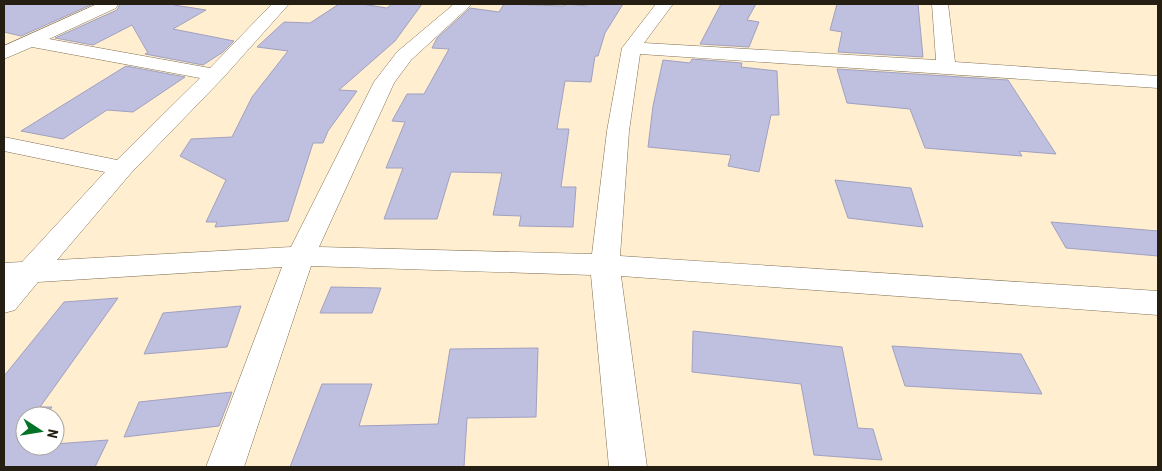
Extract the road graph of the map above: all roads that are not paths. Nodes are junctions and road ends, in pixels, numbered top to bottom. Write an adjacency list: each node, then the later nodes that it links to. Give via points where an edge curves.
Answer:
1 (110, 4): 6 (street)
2 (281, 4): 10 (street)
3 (464, 4): 14 (street, via 404,56 384,82)
4 (665, 4): 7 (street)
5 (940, 4): 9 (street)
6 (29, 41): 8 (street); 10 (street)
7 (631, 48): 9 (street); 15 (street, via 618,130)
8 (4, 53)
9 (946, 67): 11 (street)
10 (215, 75): 13 (street)
11 (1158, 82)
12 (4, 144): 13 (street)
13 (122, 168): 16 (street)
14 (300, 256): 15 (street); 16 (street); 19 (street)
15 (605, 265): 18 (street); 20 (street)
16 (17, 273): 17 (street)
17 (4, 302)
18 (1158, 303)
19 (225, 467)
20 (628, 467)

